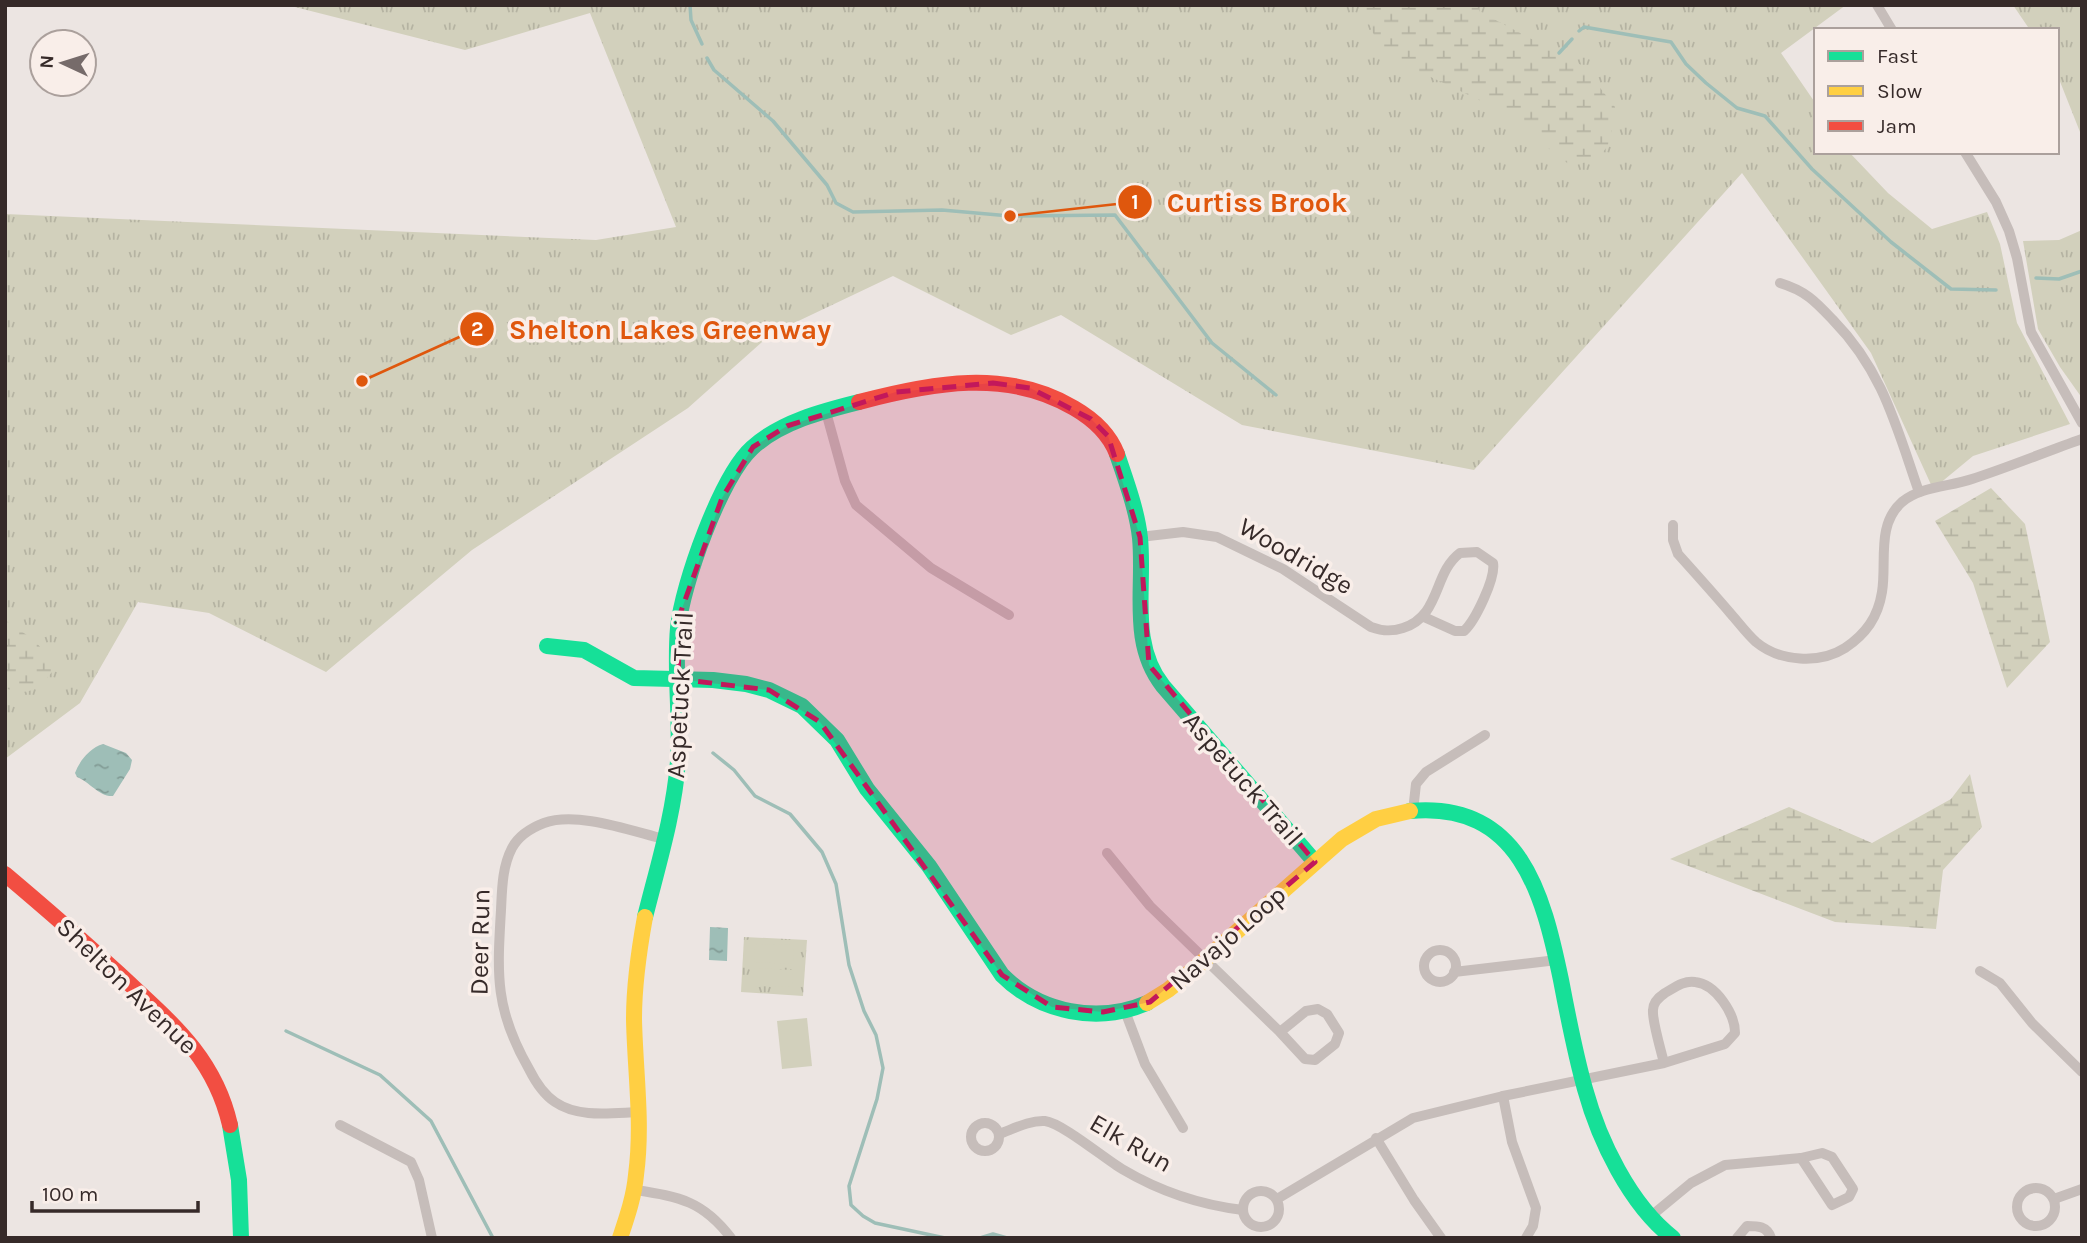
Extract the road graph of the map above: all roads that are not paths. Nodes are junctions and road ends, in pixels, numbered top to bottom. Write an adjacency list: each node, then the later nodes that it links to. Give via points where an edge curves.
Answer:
1 (1877, 5): 2 (street)
2 (1891, 28)
3 (1966, 154): 6 (street, via 2009,231 2031,332)
4 (1780, 284): 8 (street, via 1810,296 1866,359 1882,387)
5 (825, 412): 10 (street, Aspetuck Trail, via 927,387 993,383 1030,388 1091,419 1108,436); 11 (street, via 856,505 931,568); 14 (street, Aspetuck Trail, via 787,425 753,446 734,473 684,600 678,627)
6 (2082, 423)
7 (2082, 439): 8 (street, via 1970,480)
8 (1919, 492): 9 (street, via 1902,502 1886,528 1882,592 1868,631 1834,655 1816,658 1773,652 1756,642 1678,554)
9 (1673, 525)
10 (1140, 537): 12 (street, Woodridge, via 1184,532 1217,537 1283,569 1377,629 1395,630); 19 (street, Aspetuck Trail, via 1143,641 1149,665)
11 (1009, 615)
12 (1424, 617): 12 (street, via 1460,553 1471,551 1493,564 1492,577 1464,631)
13 (547, 646): 14 (street, Navajo Loop, via 584,650 634,678)
14 (678, 679): 17 (street, Aspetuck Trail, via 677,775); 25 (street, Navajo Loop, via 746,684 802,706 837,740 867,789 929,866 1009,983 1059,1010)
15 (1485, 735): 16 (street, via 1426,772 1416,783)
16 (1413, 811): 19 (street, Navajo Loop, via 1362,825); 22 (street, Navajo Loop, via 1439,811 1471,819 1516,852 1541,900)
17 (664, 839): 31 (street, Aspetuck Trail, via 641,936 635,985); 31 (street, Deer Run, via 574,819 544,823 525,832 513,846 503,886 498,953 501,1008 534,1078 548,1097 564,1106 589,1113)
18 (1107, 853): 21 (street, via 1150,906)
19 (1315, 862): 21 (street, Navajo Loop)
20 (5, 874): 44 (street, Shelton Avenue, via 143,996 205,1064 218,1085 232,1131)
21 (1205, 960): 25 (street, Navajo Loop, via 1168,991); 26 (street)
22 (1557, 960): 24 (street); 29 (street, Navajo Loop)
23 (1980, 971): 28 (street, via 2000,983 2032,1023)
24 (1454, 972)
25 (1125, 1010): 33 (street, via 1153,1081)
26 (1280, 1032): 26 (street, via 1305,1059 1315,1059 1335,1044 1339,1033 1318,1009 1306,1011)
27 (1664, 1063): 27 (street, via 1724,1044 1735,1033 1729,1007 1706,985 1694,981 1680,984 1657,999 1652,1009); 29 (street)
28 (2082, 1072)
29 (1582, 1079): 30 (street); 42 (street, Navajo Loop, via 1602,1141 1623,1182)
30 (1503, 1096): 35 (street, via 1413,1118); 49 (street, via 1512,1142 1536,1208)
31 (638, 1112): 38 (street, Aspetuck Trail)
32 (340, 1125): 45 (street, via 411,1163)
33 (1183, 1128)
34 (999, 1134): 41 (street, Elk Run, via 1050,1122 1146,1181 1196,1201)
35 (1376, 1138): 39 (street); 48 (street)
36 (1801, 1158): 36 (street, via 1822,1153 1832,1157 1853,1189 1849,1197 1832,1205); 42 (street, via 1725,1165 1691,1183)
37 (2082, 1189): 40 (street)
38 (636, 1190): 46 (street, Aspetuck Trail); 47 (street, via 691,1202 710,1214)
39 (1276, 1199): 41 (street, via 1269,1193 1253,1193); 43 (street, via 1279,1215)
40 (2054, 1199)
41 (1243, 1210): 43 (street, via 1249,1223)
42 (1651, 1216): 50 (street, Navajo Loop)
43 (1265, 1233)
44 (242, 1238)
45 (432, 1238)
46 (620, 1238)
47 (731, 1238)
48 (1441, 1238)
49 (1526, 1238)
50 (1673, 1238)
51 (1737, 1238): 52 (street, via 1747,1226 1759,1226)
52 (1771, 1238)

